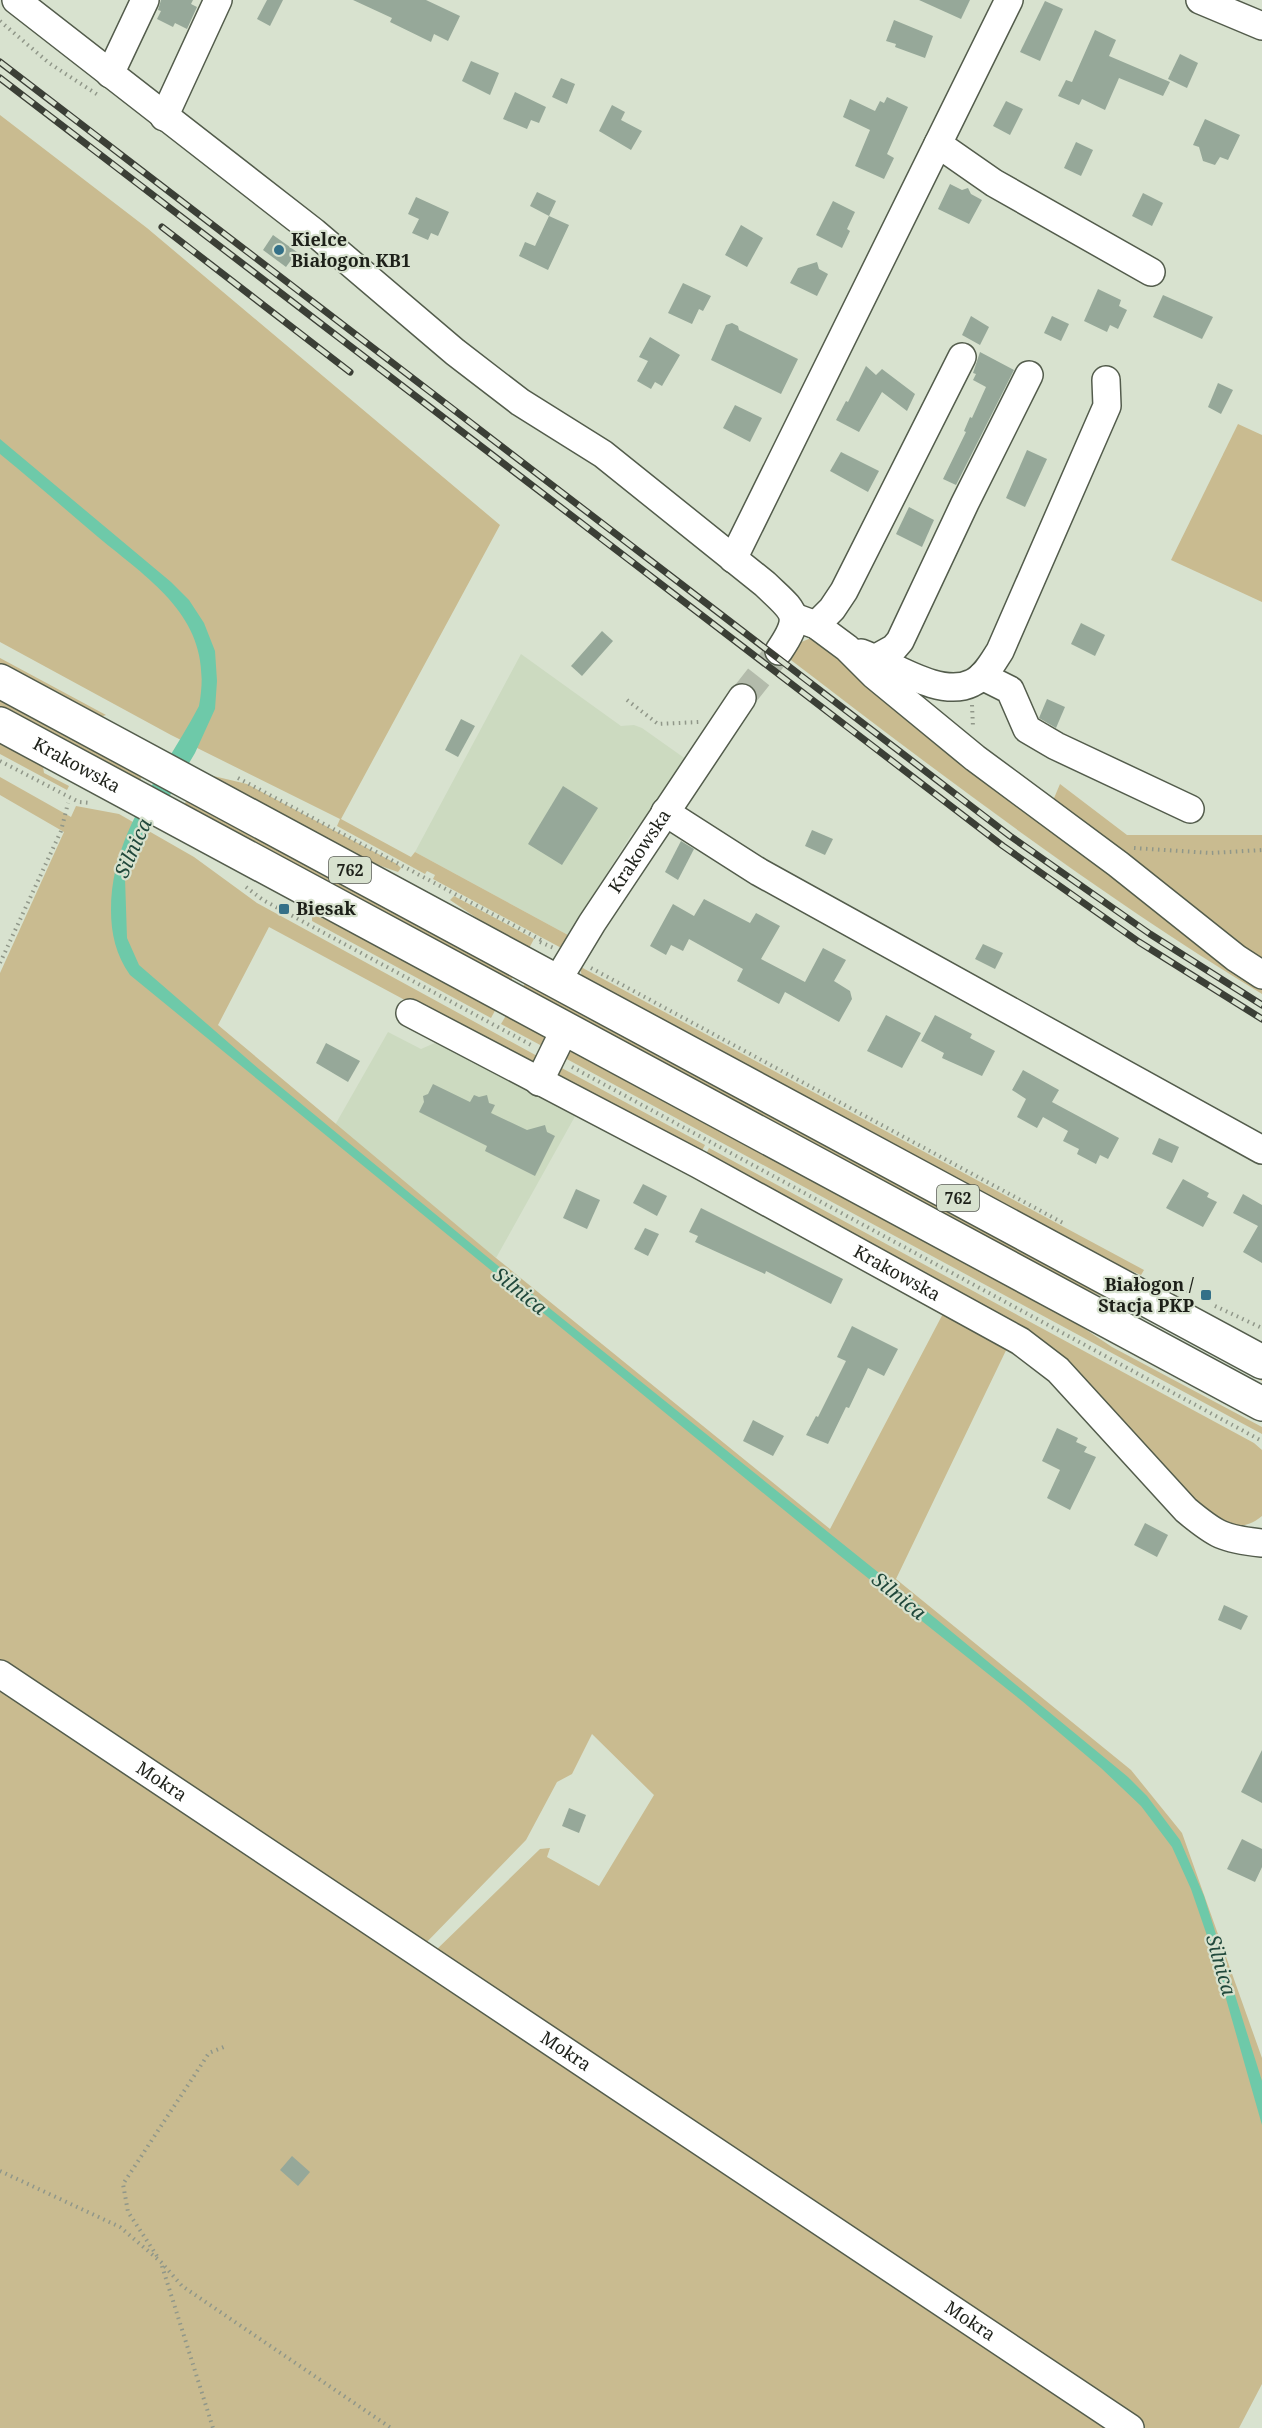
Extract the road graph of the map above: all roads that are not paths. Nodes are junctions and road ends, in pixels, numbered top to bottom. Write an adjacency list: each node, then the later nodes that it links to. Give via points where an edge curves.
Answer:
1 (16, 0): 7 (street)
2 (146, 0): 7 (street)
3 (218, 0): 8 (street)
4 (1009, 0): 9 (street)
5 (1200, 0): 6 (street)
6 (1262, 26)
7 (110, 74): 8 (street)
8 (164, 117): 14 (street, via 314,232 463,359 520,402 603,454)
9 (938, 144): 10 (street, via 994,183); 14 (street)
10 (1150, 272)
11 (962, 357): 15 (street, via 849,582 832,609)
12 (1029, 375): 18 (street, via 900,641)
13 (1106, 380): 19 (street, via 1107,406 1000,651)
14 (733, 559): 15 (street)
15 (805, 621): 16 (street); 17 (street, via 791,631)
16 (847, 648): 18 (street); 25 (street, via 975,758)
17 (779, 651)
18 (876, 658): 19 (street, via 944,687)
19 (977, 680): 23 (street, via 1010,690 1027,729)
20 (0, 681): 26 (main road, 762)
21 (742, 698): 24 (street)
22 (0, 724): 28 (main road, Krakowska / 762, via 177,819)
23 (1190, 809)
24 (665, 812): 26 (street, Krakowska); 30 (street, Krakowska, via 759,872)
25 (1262, 975)
26 (556, 981): 31 (main road, 762)
27 (410, 1013): 29 (street, Krakowska)
28 (554, 1040): 29 (street); 32 (main road, Krakowska / 762)
29 (539, 1082): 33 (street, Krakowska, via 698,1164 1020,1341 1058,1370 1186,1510 1230,1539)
30 (1262, 1150)
31 (1262, 1362)
32 (1262, 1404)
33 (1262, 1543)
34 (0, 1674): 35 (street, Mokra)
35 (1130, 2428)

